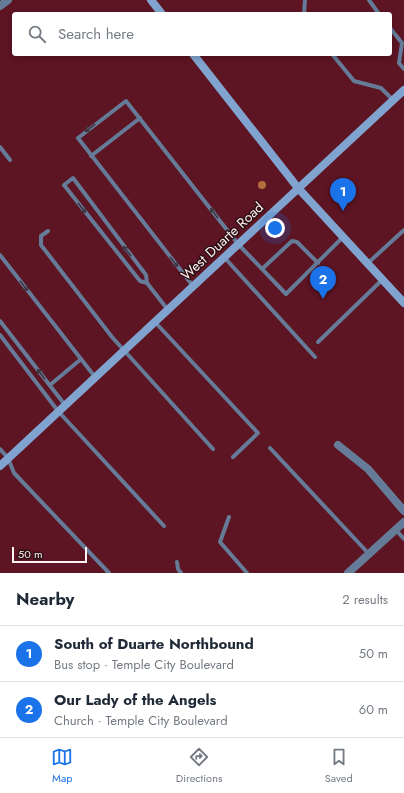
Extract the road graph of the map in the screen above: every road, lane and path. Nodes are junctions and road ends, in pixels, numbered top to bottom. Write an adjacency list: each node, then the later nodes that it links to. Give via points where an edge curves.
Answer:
1 (8, 0): 5 (street)
2 (151, 0): 6 (main road)
3 (305, 0): 7 (lane)
4 (369, 0): 8 (lane)
5 (0, 6)
6 (160, 12)
7 (304, 12)
8 (378, 12)
9 (392, 30): 10 (lane)
10 (403, 43): 13 (lane, via 399,63)
11 (195, 56): 20 (main road)
12 (334, 56): 15 (lane, via 354,81 380,87)
13 (404, 69)
14 (404, 90): 15 (main road, West Duarte Road)
15 (393, 100): 20 (main road, West Duarte Road)
16 (140, 118): 18 (lane); 18 (lane, one-way to 18, via 126,101 121,104 78,138); 24 (lane, one-way to 16)
17 (0, 147): 19 (lane)
18 (91, 156): 32 (lane, one-way to 32)
19 (10, 160)
20 (298, 188): 23 (main road); 24 (main road, West Duarte Road)
21 (404, 230): 28 (lane)
22 (48, 231): 39 (lane, via 41,236 41,245)
23 (343, 237): 27 (lane); 28 (main road)
24 (238, 244): 26 (main road, West Duarte Road); 29 (lane)
25 (0, 255): 41 (lane, one-way to 41)
26 (224, 257): 32 (main road, West Duarte Road); 40 (lane)
27 (318, 263): 29 (lane, via 297,242 292,241); 29 (lane, via 286,294)
28 (367, 264): 30 (main road)
29 (262, 269)
30 (382, 280): 33 (main road); 38 (lane)
31 (147, 283): 31 (lane, one-way to 31, via 146,275 73,178 64,185 140,281); 34 (lane)
32 (194, 286): 34 (main road, West Duarte Road)
33 (404, 303)
34 (168, 310): 36 (main road, West Duarte Road)
35 (0, 321): 43 (lane, one-way to 35)
36 (155, 321): 39 (main road, West Duarte Road); 50 (lane, via 258,433)
37 (0, 335): 45 (lane)
38 (318, 342)
39 (124, 350): 42 (main road, West Duarte Road); 49 (lane)
40 (315, 357)
41 (81, 359): 42 (lane); 43 (lane)
42 (95, 377): 44 (main road, West Duarte Road)
43 (50, 385): 44 (lane)
44 (65, 405): 45 (main road, West Duarte Road)
45 (58, 411): 51 (main road, West Duarte Road); 56 (lane)
46 (338, 446): 53 (street, via 368,469)
47 (270, 448): 59 (lane)
48 (0, 449): 51 (lane)
49 (213, 449)
50 (233, 457)
51 (8, 458): 52 (main road, West Duarte Road); 61 (lane, via 14,473)
52 (0, 466)
53 (404, 511)
54 (229, 517): 63 (lane, via 220,542)
55 (404, 522): 57 (street)
56 (164, 526)
57 (396, 529): 58 (lane); 59 (street)
58 (404, 539)
59 (369, 554): 64 (street)
60 (177, 562): 62 (lane)
61 (109, 573)
62 (181, 573)
63 (247, 573)
64 (348, 573)

